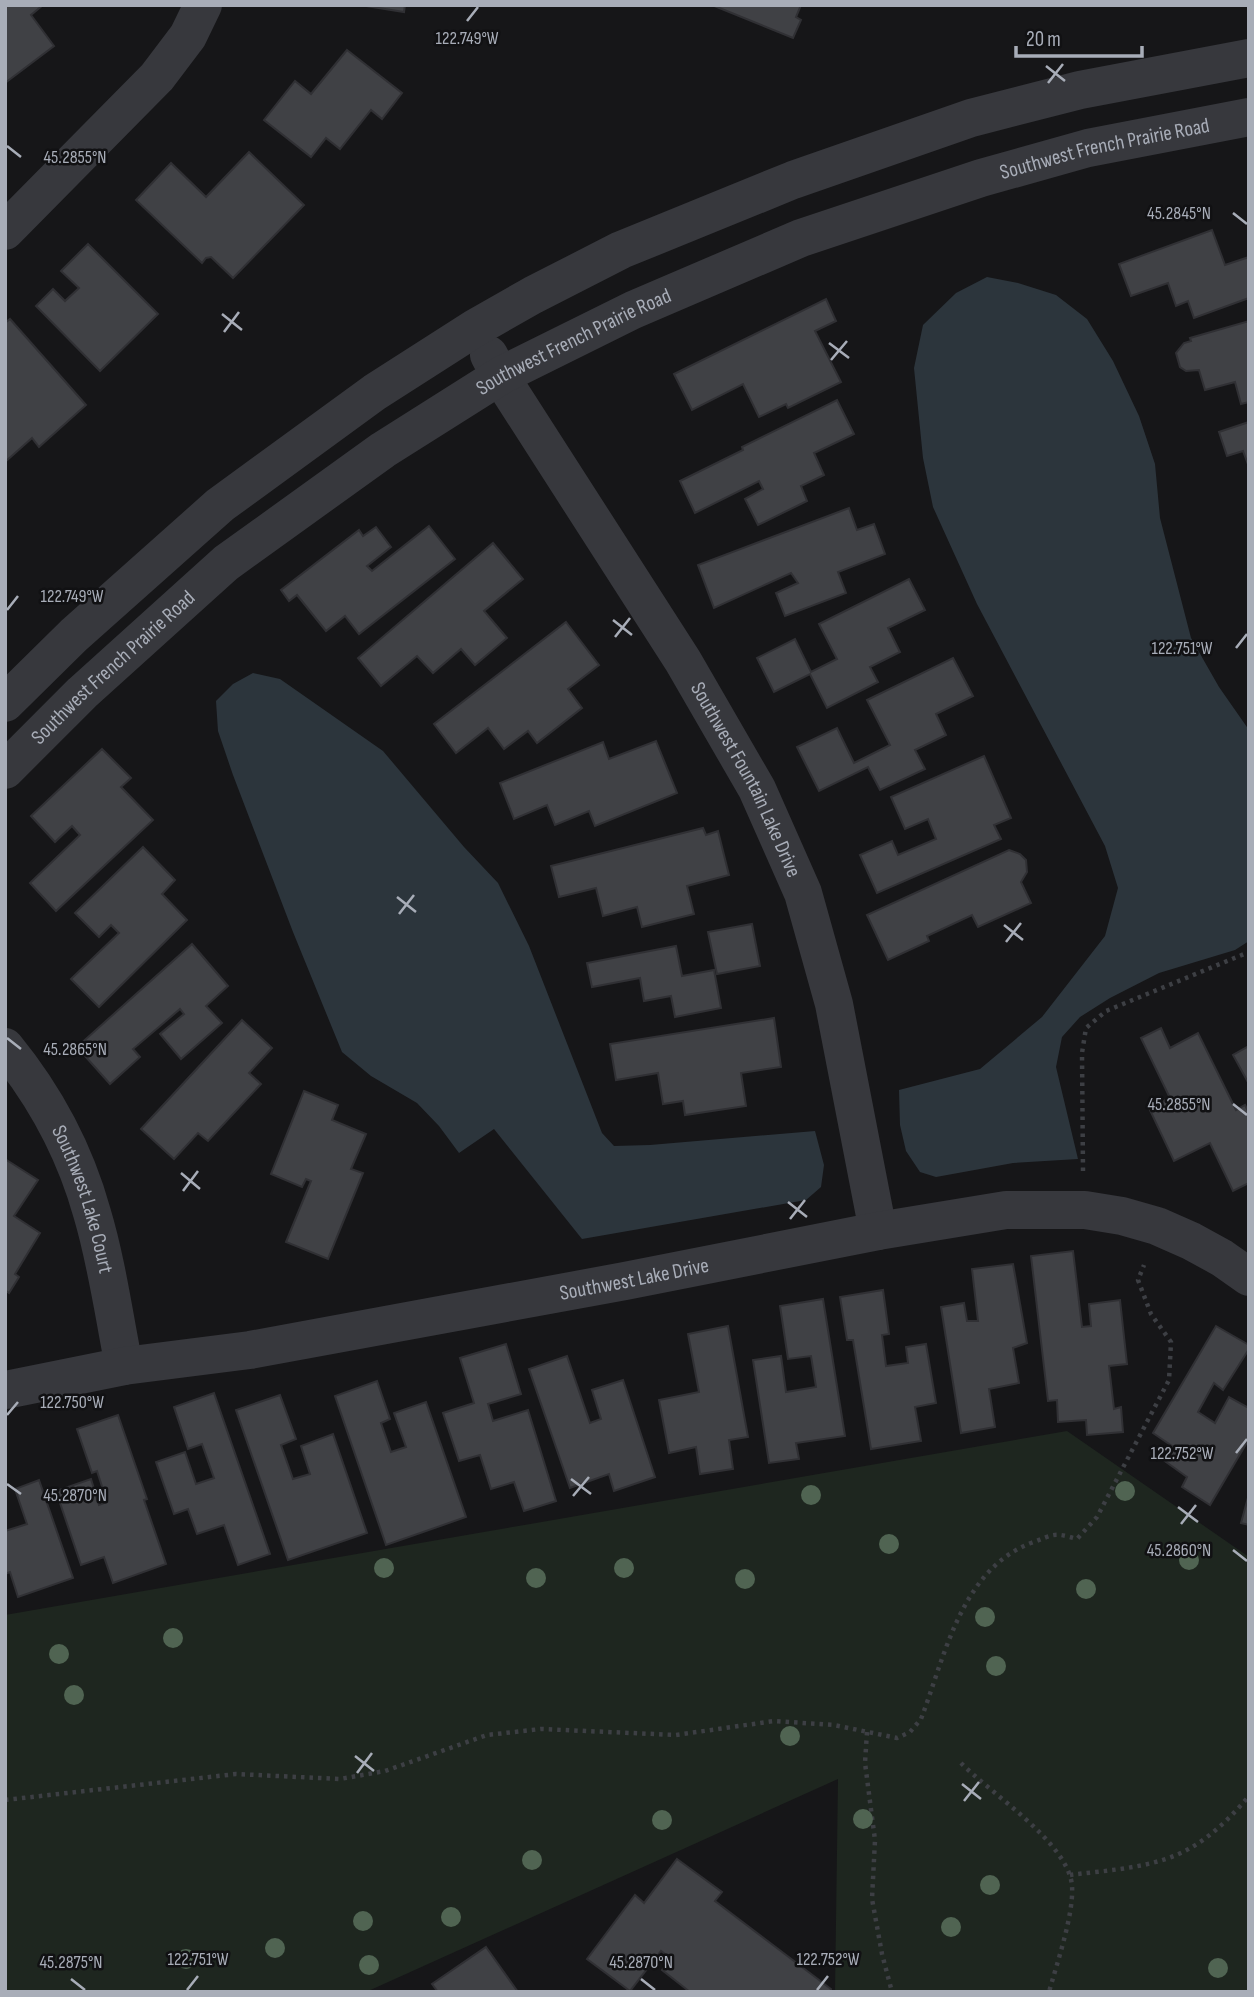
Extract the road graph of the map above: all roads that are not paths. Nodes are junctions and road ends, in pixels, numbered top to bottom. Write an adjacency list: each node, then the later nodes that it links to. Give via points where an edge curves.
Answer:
1 (203, 5): 4 (street, via 188,36 158,77)
2 (1249, 58): 5 (street, via 1080,90 958,122 793,180 621,250)
3 (1249, 117): 6 (street, Southwest French Prairie Road, via 1088,148 981,178 802,238 633,310)
4 (5, 231)
5 (475, 328): 6 (street, Southwest Fountain Lake Drive); 7 (street, via 375,392 220,505)
6 (500, 376): 8 (street, Southwest French Prairie Road, via 383,450 226,563 82,693); 10 (street, Southwest Fountain Lake Drive, via 683,661 757,789 803,893 834,1004)
7 (5, 703)
8 (5, 770)
9 (5, 1047): 12 (street, Southwest Lake Court, via 67,1142 92,1213)
10 (878, 1231): 11 (street, Southwest Lake Drive, via 1006,1210 1085,1210 1157,1226 1222,1258); 12 (street, Southwest Lake Drive, via 250,1350)
11 (1249, 1277)
12 (124, 1366): 13 (street, Southwest Lake Drive)
13 (5, 1390)

